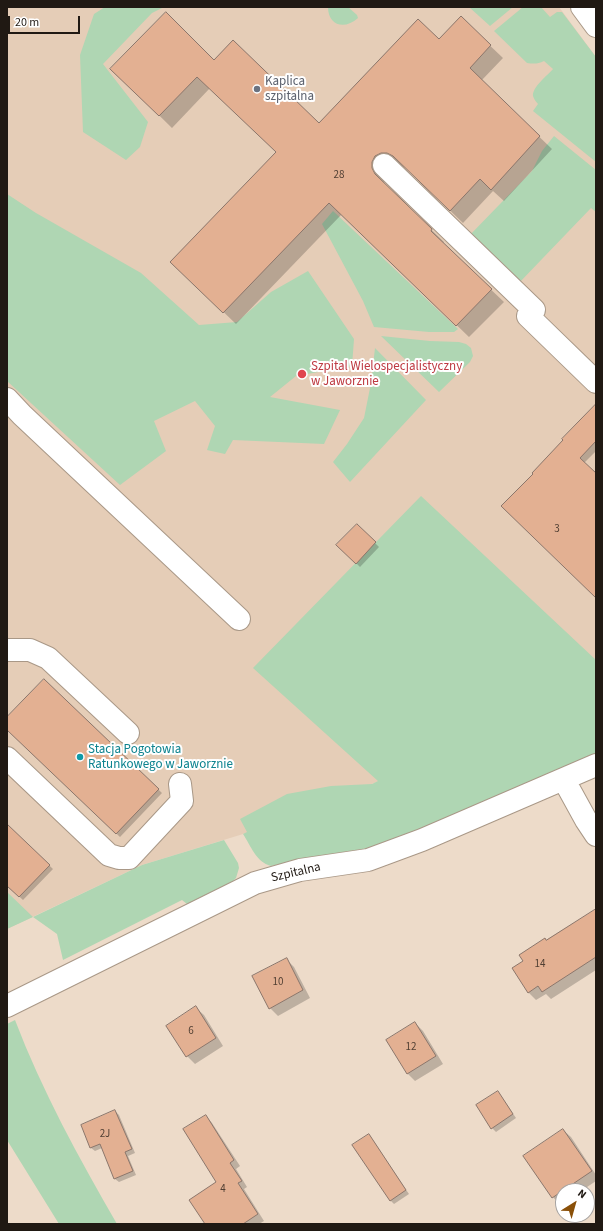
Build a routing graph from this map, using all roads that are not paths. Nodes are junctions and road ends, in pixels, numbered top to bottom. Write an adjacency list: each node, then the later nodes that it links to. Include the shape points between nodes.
1 (582, 7): 2 (street)
2 (596, 26)
3 (384, 165): 4 (street)
4 (596, 382)
5 (7, 399): 6 (street)
6 (239, 619)
7 (7, 650): 8 (street, via 30,650 48,658)
8 (128, 734)
9 (7, 758): 12 (street, via 109,856 118,858 130,858 182,801)
10 (596, 765): 11 (street, Szpitalna)
11 (564, 780): 13 (street); 14 (street, Szpitalna, via 368,860 300,870 255,883)
12 (180, 784)
13 (596, 835)
14 (7, 1006)

